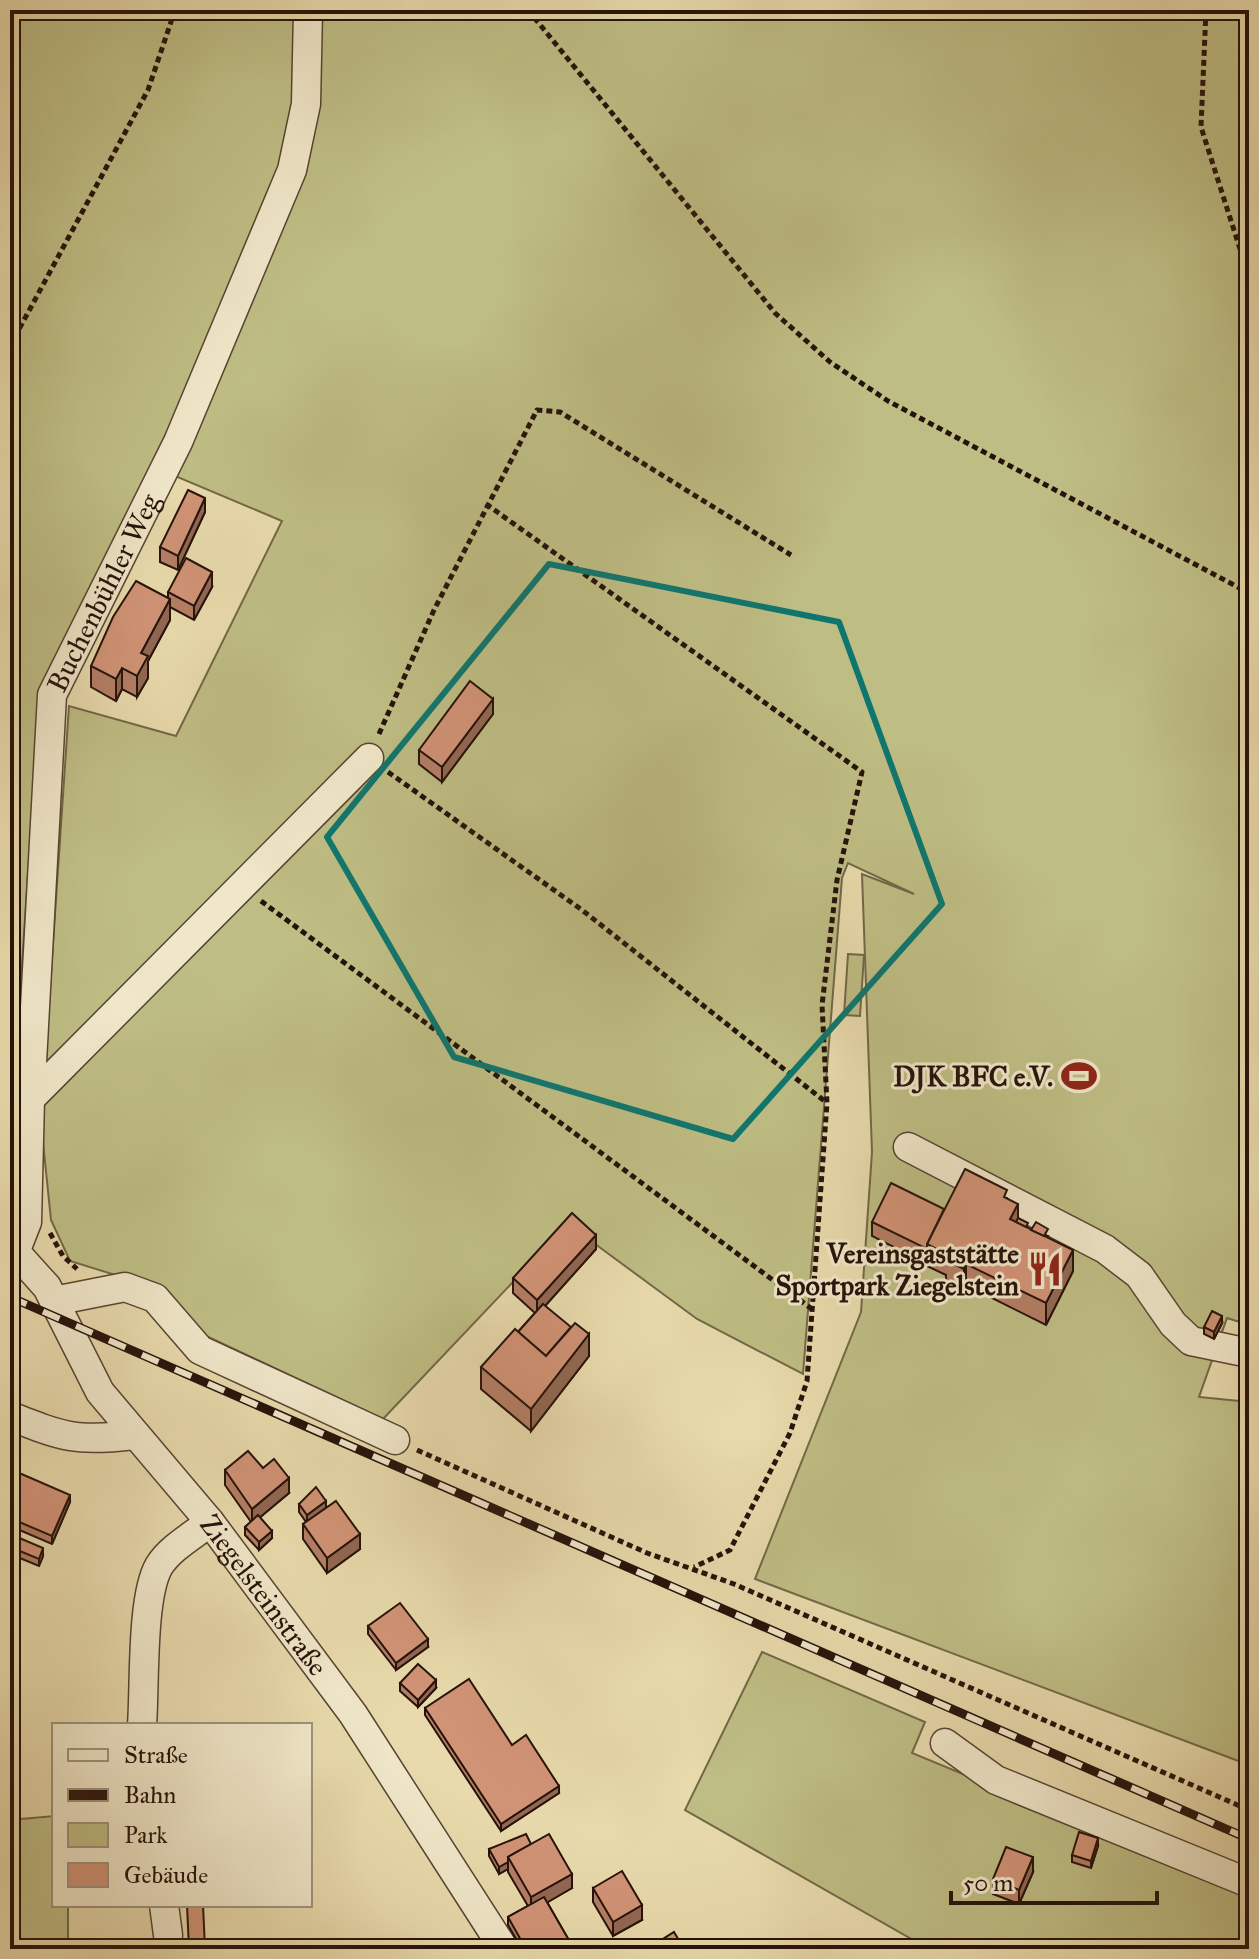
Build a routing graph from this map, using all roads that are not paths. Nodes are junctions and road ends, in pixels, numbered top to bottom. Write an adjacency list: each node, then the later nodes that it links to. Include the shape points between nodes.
1 (308, 10): 3 (street, Buchenbühler Weg, via 306,104 292,170 178,442 52,695)
2 (369, 758): 3 (street)
3 (30, 1099): 5 (street, Buchenbühler Weg, via 27,1222)
4 (908, 1147): 7 (street, via 1105,1249 1139,1275 1191,1341)
5 (13, 1248): 6 (street, Ziegelsteinstraße, via 40,1276)
6 (54, 1301): 9 (street, Ziegelsteinstraße, via 90,1375); 10 (street, via 125,1287 155,1298 200,1350)
7 (1249, 1353)
8 (10, 1416): 9 (street, via 61,1436 89,1440)
9 (134, 1435): 11 (street, Ziegelsteinstraße)
10 (395, 1440)
11 (210, 1522): 12 (street, via 170,1555 154,1578); 17 (street, Ziegelsteinstraße, via 353,1714)
12 (142, 1723)
13 (945, 1743): 14 (street, via 996,1780)
14 (1249, 1883)
15 (164, 1907): 16 (street)
16 (168, 1935)
17 (504, 1949)

